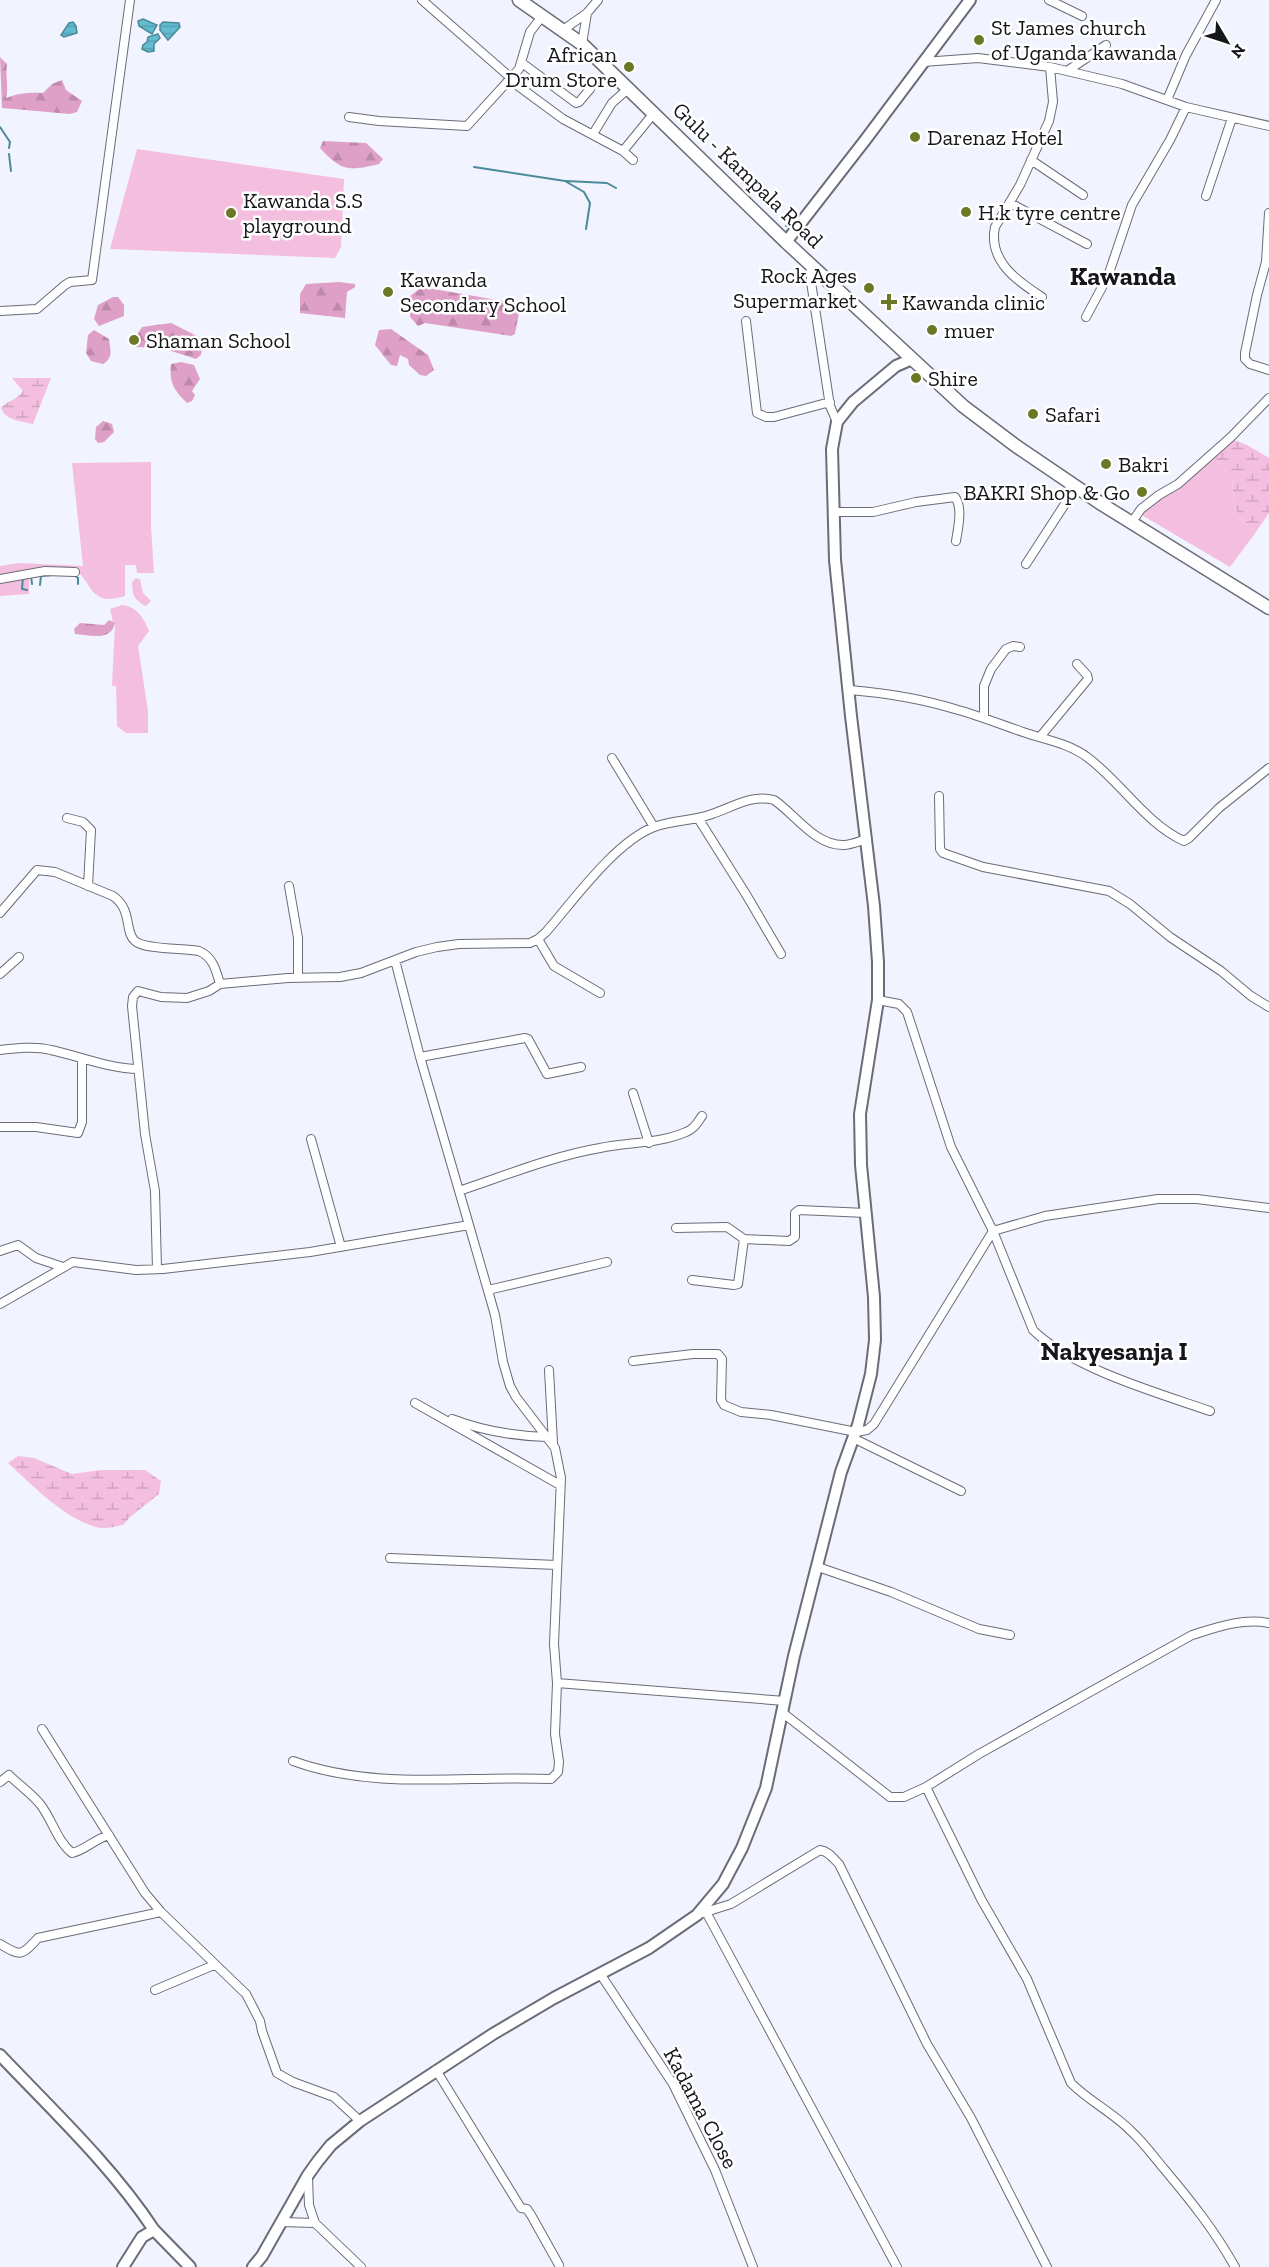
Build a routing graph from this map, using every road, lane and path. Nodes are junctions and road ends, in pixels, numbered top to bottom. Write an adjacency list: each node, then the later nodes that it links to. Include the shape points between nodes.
1 (130, 0): 39 (street, via 92,280 70,282 36,309)
2 (422, 0): 18 (street)
3 (519, 0): 9 (main road, Gulu - Kampala Road)
4 (598, 0): 8 (street)
5 (970, 0): 14 (street)
6 (1048, 0): 10 (street)
7 (1216, 0): 21 (street)
8 (588, 13): 11 (street); 12 (street)
9 (543, 15): 11 (main road, Gulu - Kampala Road); 15 (street, via 524,47)
10 (1082, 16)
11 (563, 30): 12 (main road, Gulu - Kampala Road)
12 (582, 44): 19 (main road, Gulu - Kampala Road)
13 (1106, 45): 17 (street)
14 (923, 62): 16 (street, via 978,58); 35 (street)
15 (522, 63): 18 (street); 20 (street, via 576,103)
16 (1050, 67): 17 (street); 30 (street, via 1052,112)
17 (1067, 71): 21 (street)
18 (511, 79): 24 (street, via 467,126); 27 (street, via 563,119)
19 (628, 88): 23 (main road, Gulu - Kampala Road); 27 (street, via 612,103)
20 (591, 89)
21 (1167, 100): 22 (street)
22 (1186, 107): 25 (street); 40 (street, via 1132,205 1108,276)
23 (654, 113): 28 (street); 35 (main road, Gulu - Kampala Road)
24 (349, 117)
25 (1232, 118): 26 (street); 32 (street)
26 (1269, 126)
27 (593, 134): 28 (street)
28 (623, 151): 29 (street)
29 (633, 160)
30 (1031, 160): 31 (street); 33 (street)
31 (1083, 195)
32 (1206, 196)
33 (1010, 203): 36 (street); 38 (street, via 995,227 1000,261)
34 (1269, 213): 43 (street, via 1266,262 1245,353 1250,364)
35 (786, 242): 37 (main road, Gulu - Kampala Road)
36 (1087, 244)
37 (811, 266): 42 (main road, Gulu - Kampala Road); 45 (street)
38 (1042, 297)
39 (0, 311)
40 (1086, 317)
41 (746, 321): 45 (street, via 758,413 774,417)
42 (912, 359): 46 (street, via 896,366 863,393); 47 (main road, Gulu - Kampala Road, via 963,406)
43 (1269, 370)
44 (1269, 398): 49 (street, via 1231,437 1178,484 1142,509)
45 (830, 402): 46 (street)
46 (837, 422): 48 (street, via 832,449)
47 (1076, 487): 49 (main road, Gulu - Kampala Road); 51 (street)
48 (833, 512): 50 (street, via 873,512 955,497 959,519); 57 (street)
49 (1132, 522): 54 (main road, Gulu - Kampala Road)
50 (956, 541)
51 (1026, 564)
52 (75, 572): 53 (street, via 45,571)
53 (0, 579)
54 (1269, 608)
55 (1020, 647): 58 (street, via 1005,650 991,669 984,686)
56 (1077, 664): 59 (street, via 1088,679)
57 (850, 690): 58 (street, via 877,692); 66 (street)
58 (984, 718): 59 (street)
59 (1040, 737): 61 (street, via 1066,744 1089,758 1143,811 1184,841)
60 (612, 758): 65 (street)
61 (1269, 768)
62 (939, 796): 79 (street, via 943,853 982,867 1110,891)
63 (67, 818): 67 (street, via 83,822 91,830)
64 (698, 818): 65 (street); 66 (street, via 750,799 764,798 781,805 818,837 832,843 844,845); 71 (street)
65 (654, 827): 70 (street, via 630,840)
66 (867, 839): 78 (street)
67 (88, 886): 69 (street, via 55,872 37,870); 76 (street, via 123,904 136,942 206,954)
68 (289, 886): 75 (street, via 298,938)
69 (0, 913)
70 (538, 939): 73 (street, via 530,943 437,947); 77 (street, via 554,966)
71 (781, 954)
72 (20, 957): 74 (street)
73 (395, 960): 75 (street, via 361,974); 81 (street)
74 (0, 974)
75 (298, 978): 76 (street)
76 (219, 984): 84 (street, via 187,998 161,997 143,990 135,993 132,1006)
77 (600, 993)
78 (878, 1000): 92 (street, via 860,1114); 95 (street, via 899,1004 907,1012 951,1147)
79 (1269, 1007)
80 (0, 1050): 82 (street, via 50,1049)
81 (420, 1057): 83 (street, via 525,1038 547,1074); 90 (street)
82 (82, 1059): 84 (street); 87 (street, via 79,1131)
83 (581, 1067)
84 (138, 1069): 101 (street, via 155,1191)
85 (633, 1093): 89 (street)
86 (702, 1116): 89 (street, via 688,1131)
87 (0, 1127)
88 (311, 1139): 97 (street)
89 (649, 1143): 90 (street, via 599,1148)
90 (459, 1191): 93 (street)
91 (1269, 1208): 95 (street, via 1158,1198 1045,1216)
92 (866, 1213): 96 (street, via 799,1210 795,1213 792,1240); 108 (street, via 875,1340 871,1374)
93 (469, 1225): 97 (street); 103 (street)
94 (676, 1228): 96 (street, via 727,1227)
95 (993, 1231): 107 (street, via 1033,1330 1045,1342 1080,1362); 108 (street, via 874,1424)
96 (744, 1239): 102 (street, via 738,1284)
97 (341, 1247): 101 (street)
98 (0, 1251): 100 (street, via 18,1245 36,1258)
99 (607, 1262): 103 (street)
100 (63, 1267): 101 (street, via 78,1261 136,1270); 104 (street)
101 (157, 1269)
102 (692, 1280)
103 (488, 1290): 109 (street, via 510,1386)
104 (0, 1304)
105 (633, 1361): 108 (street, via 718,1354 722,1359 724,1405)
106 (549, 1370): 109 (street)
107 (1209, 1411)
108 (854, 1435): 111 (street); 114 (street)
109 (550, 1440): 110 (street, via 559,1462); 110 (street, via 477,1428 415,1402)
110 (560, 1485): 113 (street)
111 (961, 1491)
112 (390, 1558): 113 (street)
113 (557, 1565): 117 (street)
114 (818, 1567): 116 (street, via 979,1629); 118 (street)
115 (1269, 1623): 123 (street, via 1254,1620 1225,1624 1192,1635)
116 (1010, 1635)
117 (557, 1683): 118 (street); 121 (street, via 555,1734 559,1762 558,1772 551,1779 390,1778 315,1769)
118 (785, 1701): 119 (street)
119 (783, 1713): 123 (street, via 890,1797 904,1797); 126 (street, via 766,1788 742,1848)
120 (42, 1730): 124 (street)
121 (293, 1761)
122 (0, 1782): 124 (street, via 9,1775 34,1797 72,1852)
123 (926, 1787): 146 (street, via 981,1899 1027,1979 1071,2083 1133,2132 1220,2239)
124 (109, 1835): 125 (street)
125 (161, 1912): 127 (street, via 38,1938 18,1953); 128 (street)
126 (702, 1913): 129 (street); 144 (street); 145 (street, via 731,1904 820,1850 839,1864 927,2044 971,2118)
127 (0, 1944)
128 (214, 1965): 130 (street); 133 (street, via 246,1994 260,2021 277,2073 334,2097)
129 (601, 1975): 132 (street, via 554,1998); 143 (street, Kadama Close, via 673,2084 715,2170)
130 (155, 1990)
131 (0, 2055): 137 (street, via 73,2130)
132 (436, 2070): 133 (street); 138 (street)
133 (360, 2121): 134 (street, via 331,2145)
134 (308, 2175): 135 (street); 136 (street, via 309,2205)
135 (281, 2222): 136 (street); 141 (street)
136 (315, 2223): 142 (street)
137 (154, 2230): 139 (street, via 142,2237); 140 (street)
138 (560, 2265)
139 (123, 2267)
140 (190, 2267)
141 (253, 2267)
142 (361, 2267)
143 (753, 2267)
144 (897, 2267)
145 (1047, 2267)
146 (1235, 2267)

